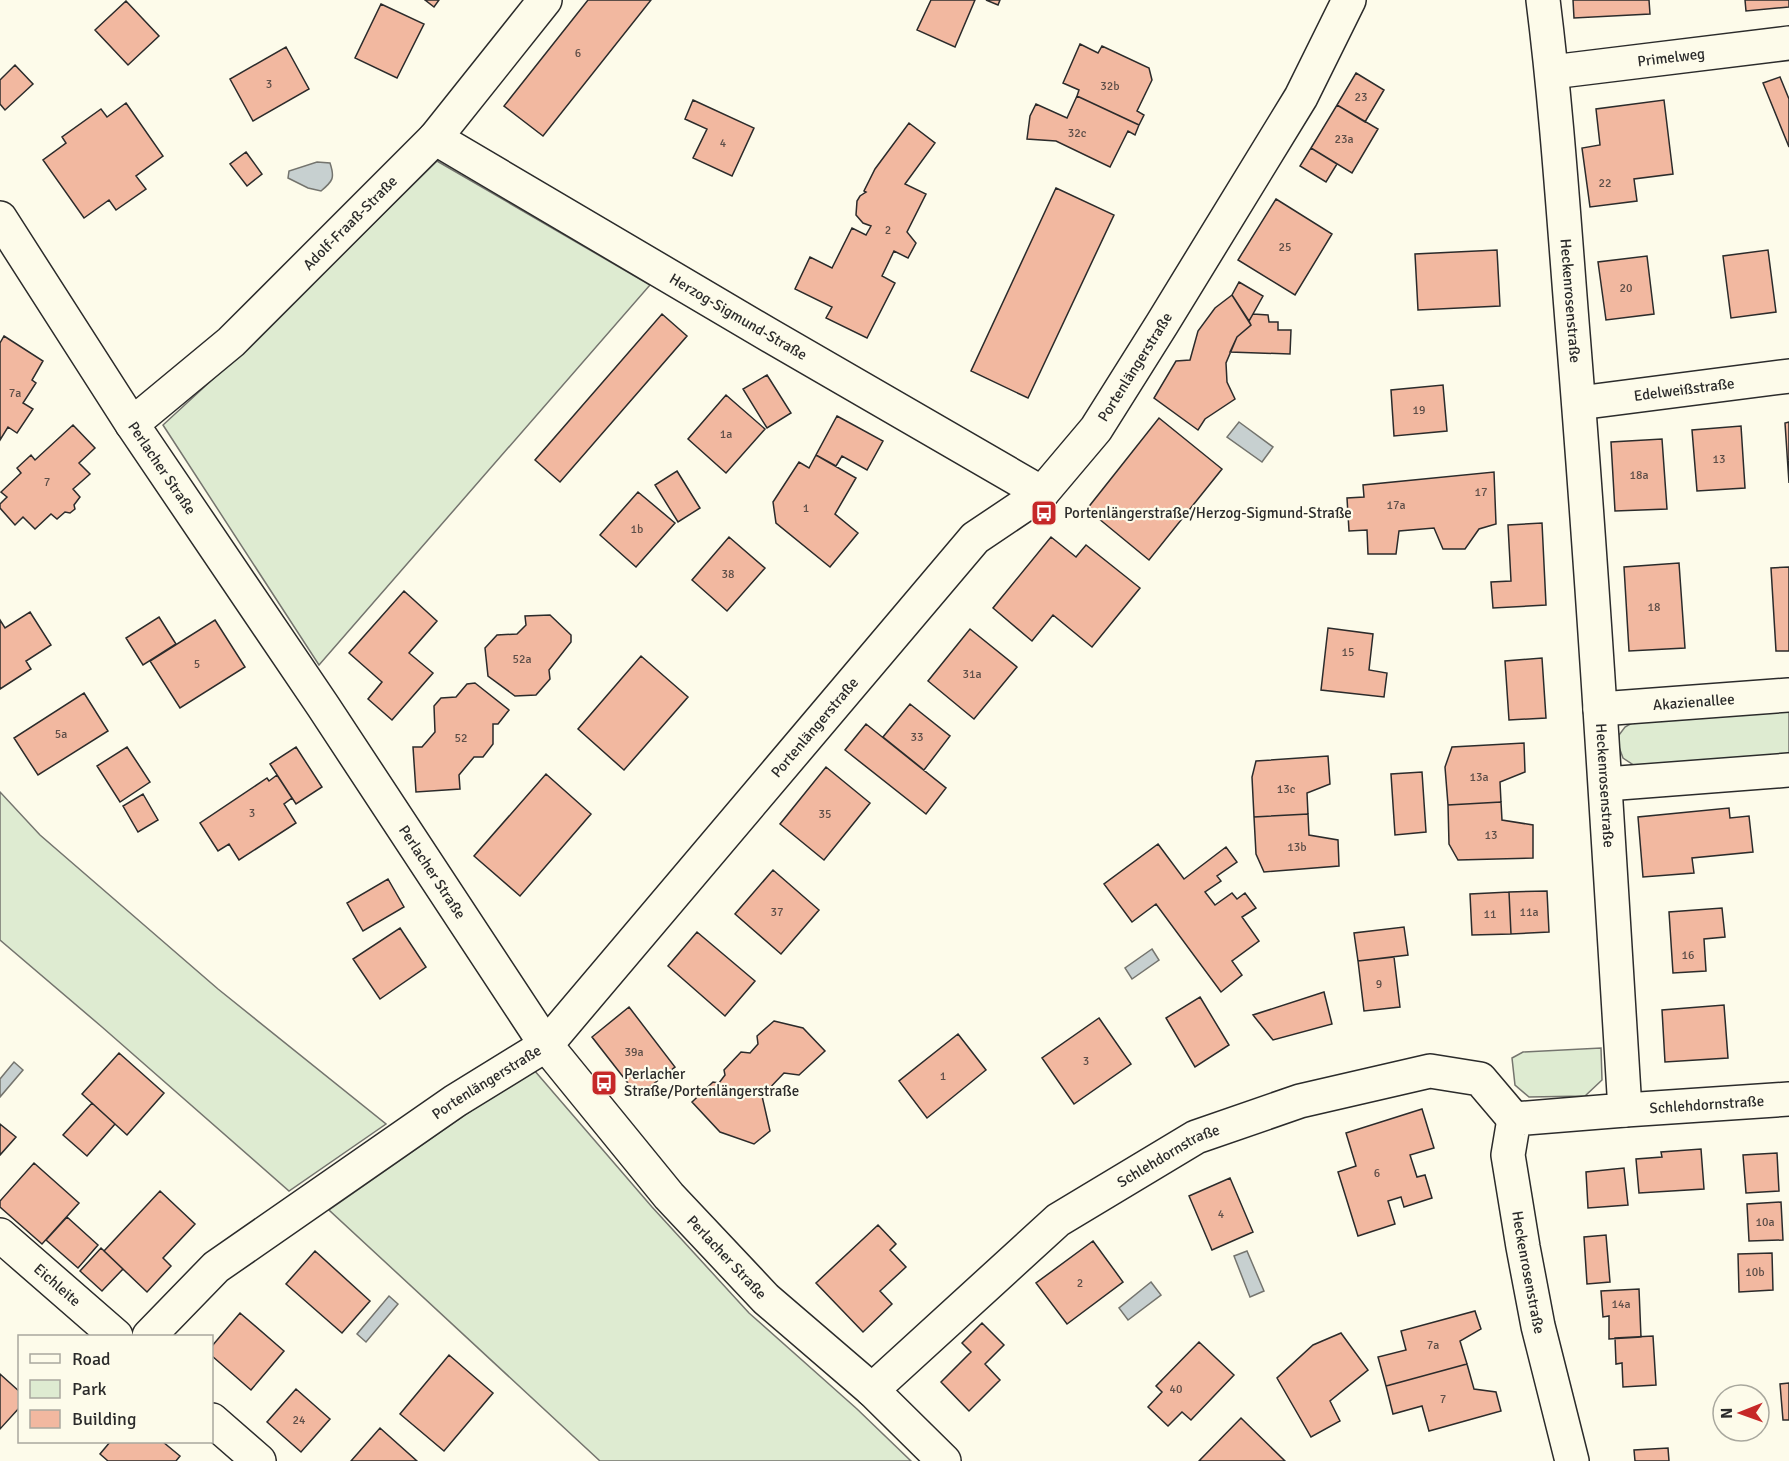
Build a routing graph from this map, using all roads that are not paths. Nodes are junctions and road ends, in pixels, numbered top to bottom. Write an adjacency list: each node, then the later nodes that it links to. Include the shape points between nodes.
1 (1349, 0): 11 (street, Portenlängerstraße, via 1301,97 1162,324 1096,429)
2 (1543, 0): 5 (street, Heckenrosenstraße)
3 (538, 3): 6 (street, Adolf-Fraaß-Straße)
4 (1789, 43): 5 (street, Primelweg)
5 (1552, 72): 9 (street, Heckenrosenstraße)
6 (435, 138): 10 (street, Adolf-Fraaß-Straße, via 231,342); 11 (street, Herzog-Sigmund-Straße)
7 (0, 218): 10 (street, Perlacher Straße)
8 (1789, 376): 9 (street, Edelweißstraße)
9 (1579, 403): 13 (street, Heckenrosenstraße)
10 (132, 424): 16 (street, Perlacher Straße)
11 (1042, 493): 16 (street, Portenlängerstraße, via 975,538)
12 (1789, 695): 13 (street, Akazienallee)
13 (1600, 710): 15 (street, Heckenrosenstraße)
14 (1789, 770): 15 (street)
15 (1606, 784): 18 (street, Heckenrosenstraße)
16 (546, 1045): 22 (street, Portenlängerstraße, via 455,1101 216,1267); 23 (street, Perlacher Straße, via 669,1196 758,1290)
17 (1789, 1099): 18 (street, Schlehdornstraße)
18 (1625, 1110): 19 (street)
19 (1514, 1119): 23 (street, Schlehdornstraße, via 1480,1078 1430,1071 1300,1101 1196,1137 1058,1220); 27 (street, Heckenrosenstraße, via 1508,1155 1521,1236 1538,1326)
20 (0, 1235): 21 (street, Eichleite)
21 (115, 1335)
22 (149, 1335)
23 (872, 1390): 26 (street, Perlacher Straße)
24 (213, 1421): 25 (street)
25 (259, 1461)
26 (944, 1461)
27 (1572, 1461)

